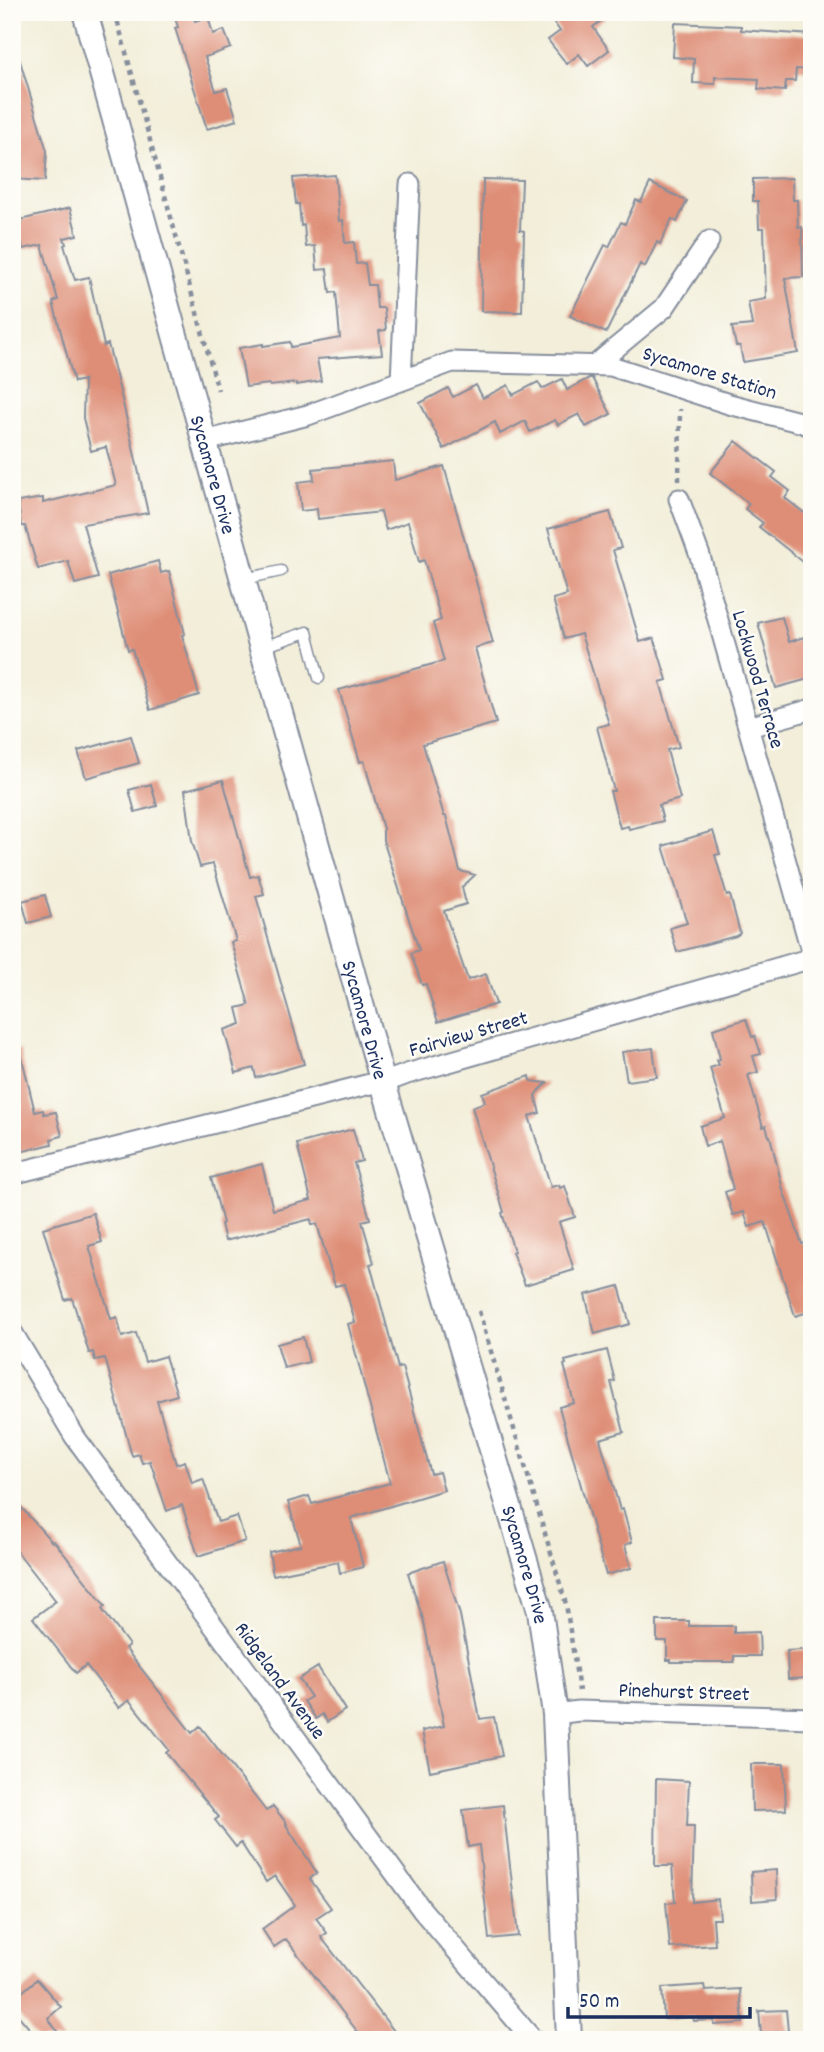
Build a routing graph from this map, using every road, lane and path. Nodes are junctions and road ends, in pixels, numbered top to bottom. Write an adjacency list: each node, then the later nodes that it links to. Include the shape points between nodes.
1 (85, 12): 8 (street, Sycamore Drive)
2 (410, 184): 5 (street)
3 (709, 242): 4 (street, Sycamore Station, via 664,308)
4 (594, 366): 5 (street, Sycamore Station, via 452,362); 6 (street, Sycamore Station, via 611,366)
5 (401, 381): 8 (street, Sycamore Station, via 308,415)
6 (680, 388): 7 (street, Sycamore Station); 9 (path)
7 (812, 427)
8 (205, 441): 11 (street, Sycamore Drive)
9 (679, 499): 15 (street, Lockwood Terrace)
10 (281, 571): 11 (lane)
11 (243, 579): 12 (street, Sycamore Drive)
12 (262, 647): 13 (lane, via 307,632); 17 (street, Sycamore Drive)
13 (319, 678)
14 (812, 709): 15 (street)
15 (749, 727): 16 (street, Lockwood Terrace)
16 (812, 956): 17 (street, Fairview Street)
17 (383, 1083): 18 (street, Fairview Street); 20 (street, Sycamore Drive, via 540,1611)
18 (12, 1174)
19 (12, 1332): 22 (street, Ridgeland Avenue, via 75,1437 413,1898)
20 (555, 1714): 21 (street, Pinehurst Street); 23 (street, Sycamore Drive)
21 (812, 1718)
22 (533, 2040)
23 (569, 2040)

